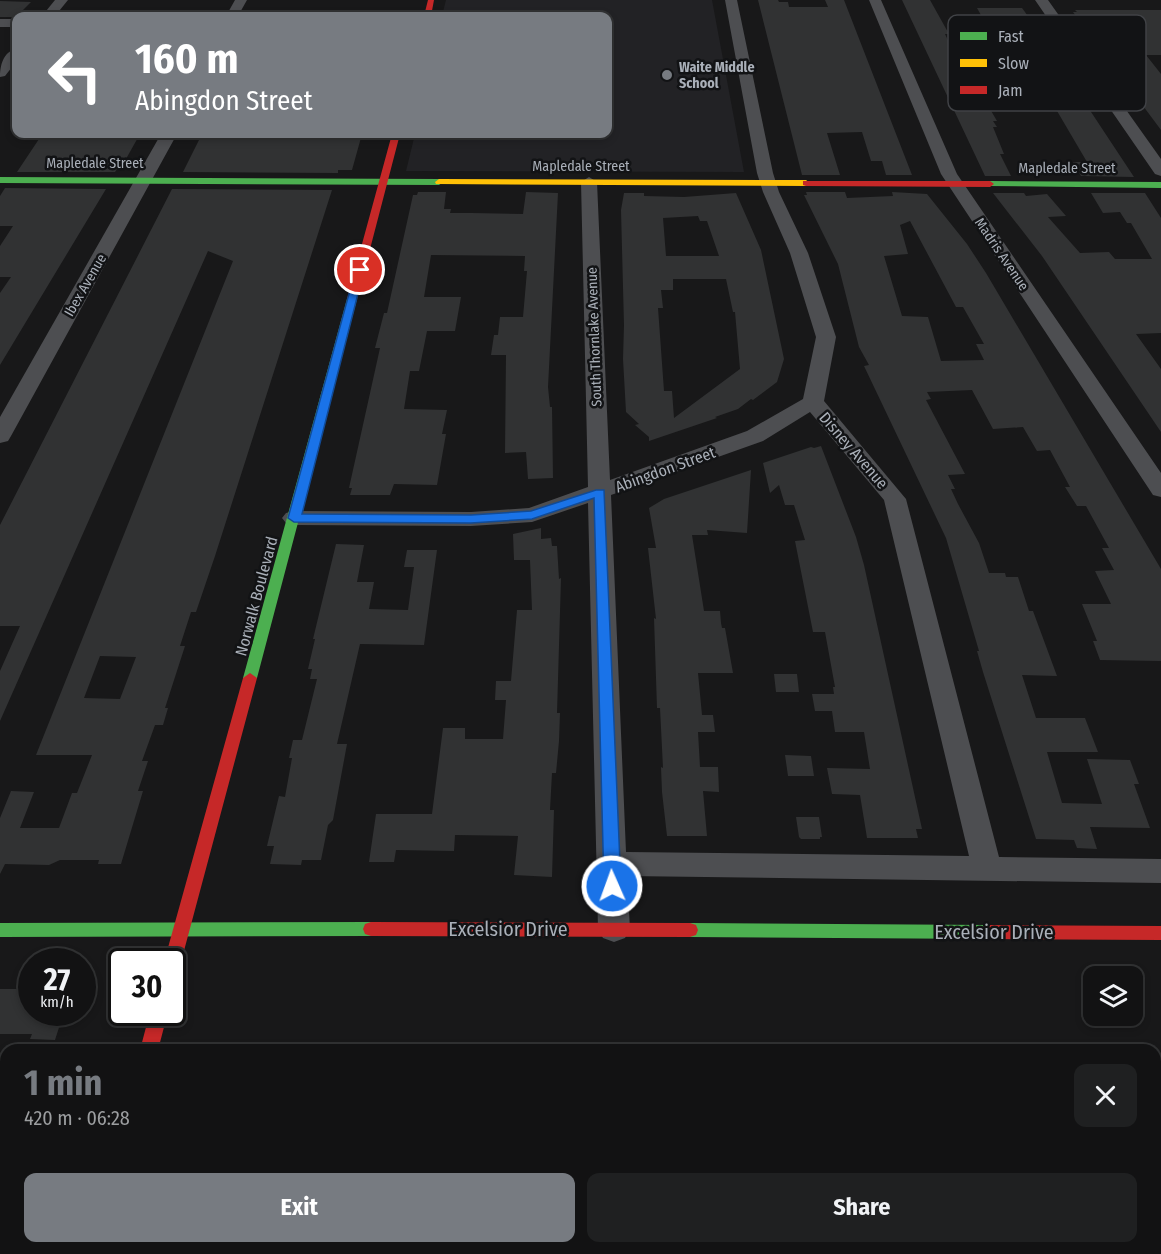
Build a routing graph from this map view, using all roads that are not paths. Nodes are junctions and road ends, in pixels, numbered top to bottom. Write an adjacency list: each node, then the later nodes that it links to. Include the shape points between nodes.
1 (62, 0): 5 (street)
2 (731, 0): 17 (street, Disney Avenue)
3 (875, 0): 18 (street, Madris Avenue)
4 (1041, 0): 6 (street)
5 (52, 12)
6 (1052, 15)
7 (12, 58): 8 (street)
8 (0, 73)
9 (1119, 111): 12 (street)
10 (168, 138): 14 (street, Ibex Avenue)
11 (395, 138): 15 (street, Norwalk Boulevard)
12 (1161, 171)
13 (0, 180): 14 (street, Mapledale Street)
14 (145, 180): 15 (street, Mapledale Street); 21 (street, Ibex Avenue)
15 (383, 181): 16 (street, Mapledale Street); 24 (street, Norwalk Boulevard)
16 (589, 182): 17 (street, Mapledale Street); 23 (street, South Thornlake Avenue)
17 (768, 183): 18 (street, Mapledale Street); 20 (street, Disney Avenue, via 800,253 826,337)
18 (955, 184): 19 (street, Mapledale Street); 22 (street, Madris Avenue)
19 (1161, 185)
20 (813, 402): 23 (street, Abingdon Street, via 755,436); 26 (street, Disney Avenue, via 896,499)
21 (0, 435)
22 (1161, 490)
23 (600, 492): 24 (street, Abingdon Street, via 532,515 471,519); 25 (street, South Thornlake Avenue)
24 (294, 518): 28 (street, Norwalk Boulevard)
25 (612, 864): 26 (street); 29 (street, South Thornlake Avenue)
26 (987, 868): 27 (street)
27 (1161, 871)
28 (181, 928): 29 (street, Excelsior Drive); 30 (street, Excelsior Drive); 32 (street, Norwalk Boulevard)
29 (614, 929): 31 (street, Excelsior Drive)
30 (0, 930)
31 (1161, 933)
32 (176, 948)
33 (155, 1026): 34 (street)
34 (151, 1044)

